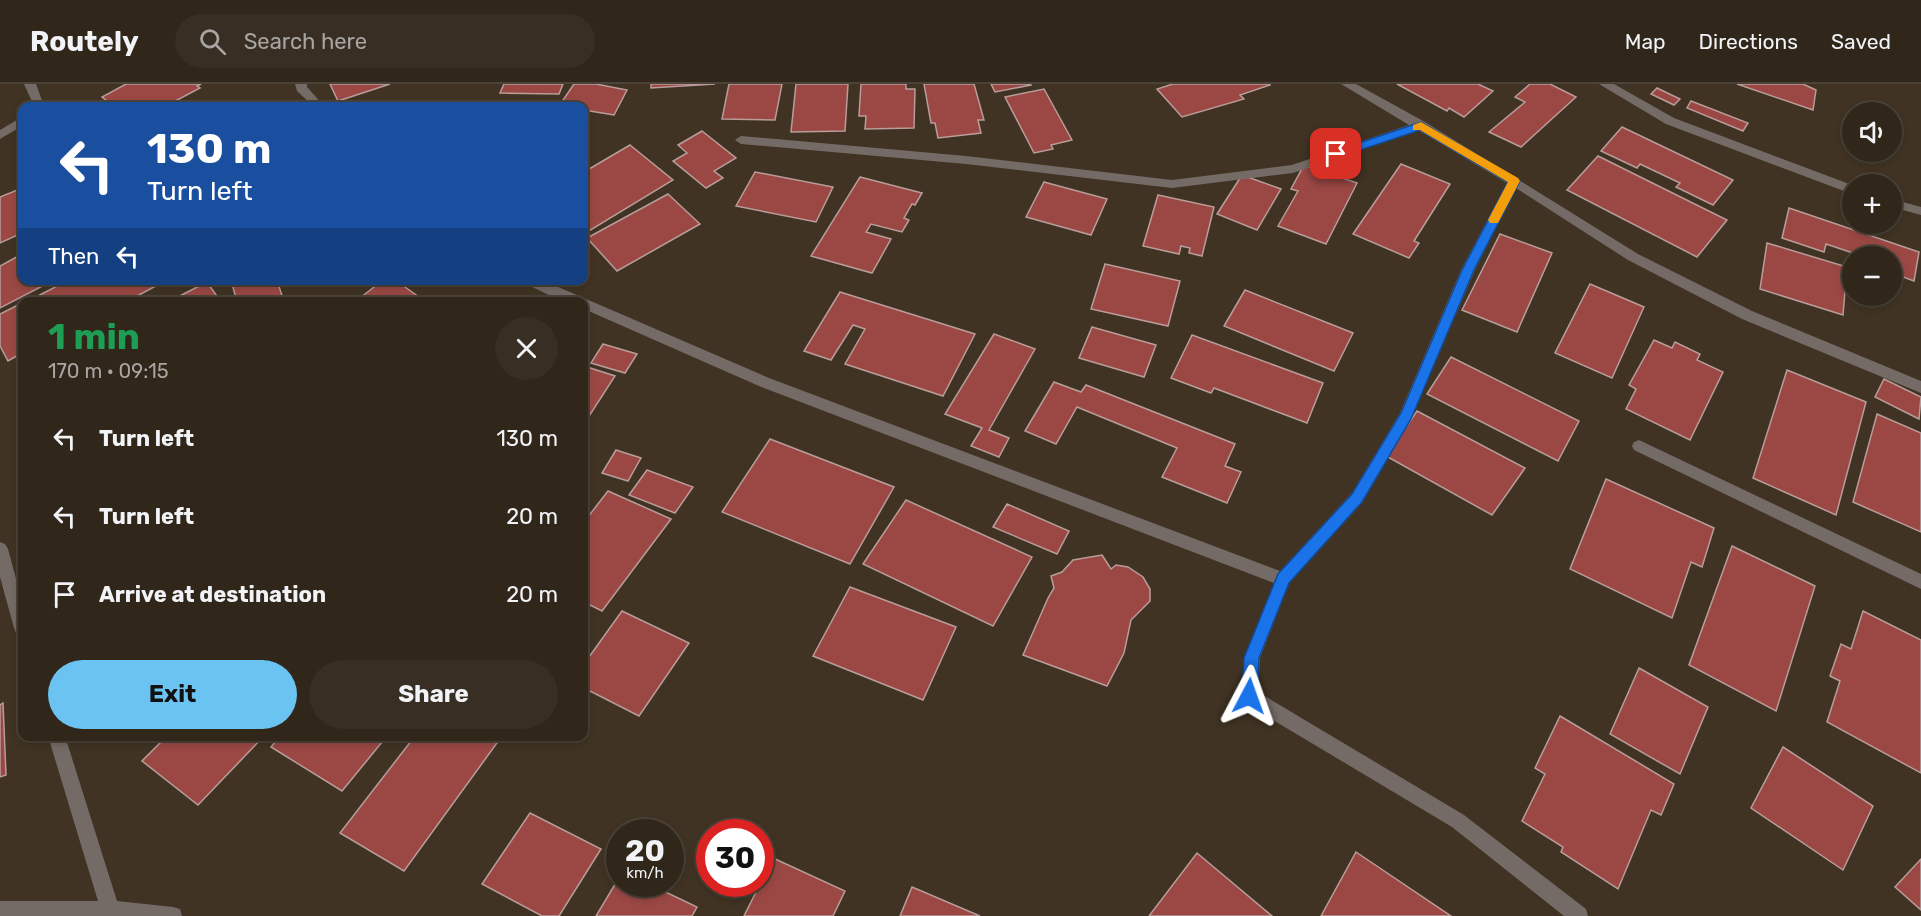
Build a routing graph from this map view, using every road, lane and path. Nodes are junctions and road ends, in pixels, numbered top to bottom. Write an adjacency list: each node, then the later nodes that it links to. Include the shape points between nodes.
1 (30, 84): 5 (street)
2 (301, 84): 6 (street)
3 (1347, 84): 8 (street)
4 (1605, 84): 12 (street, via 1670,121)
5 (37, 102)
6 (315, 102)
7 (18, 124): 9 (street)
8 (1421, 125): 10 (street, via 1293,169 1172,184); 11 (street)
9 (0, 135)
10 (741, 140)
11 (1514, 181): 18 (street, via 1633,257 1737,310); 21 (street, via 1468,270 1406,415 1357,498)
12 (1842, 186)
13 (1902, 205): 14 (street)
14 (1921, 211)
15 (540, 285): 16 (street)
16 (566, 297)
17 (588, 306): 21 (street, via 764,382)
18 (1921, 387)
19 (1639, 447): 22 (street)
20 (0, 549): 23 (street)
21 (1283, 579): 28 (street, via 1252,658 1249,696 1458,821)
22 (1921, 582)
23 (18, 614)
24 (58, 741): 26 (street)
25 (0, 910): 26 (street)
26 (110, 910): 27 (street)
27 (173, 916)
28 (1579, 916)

